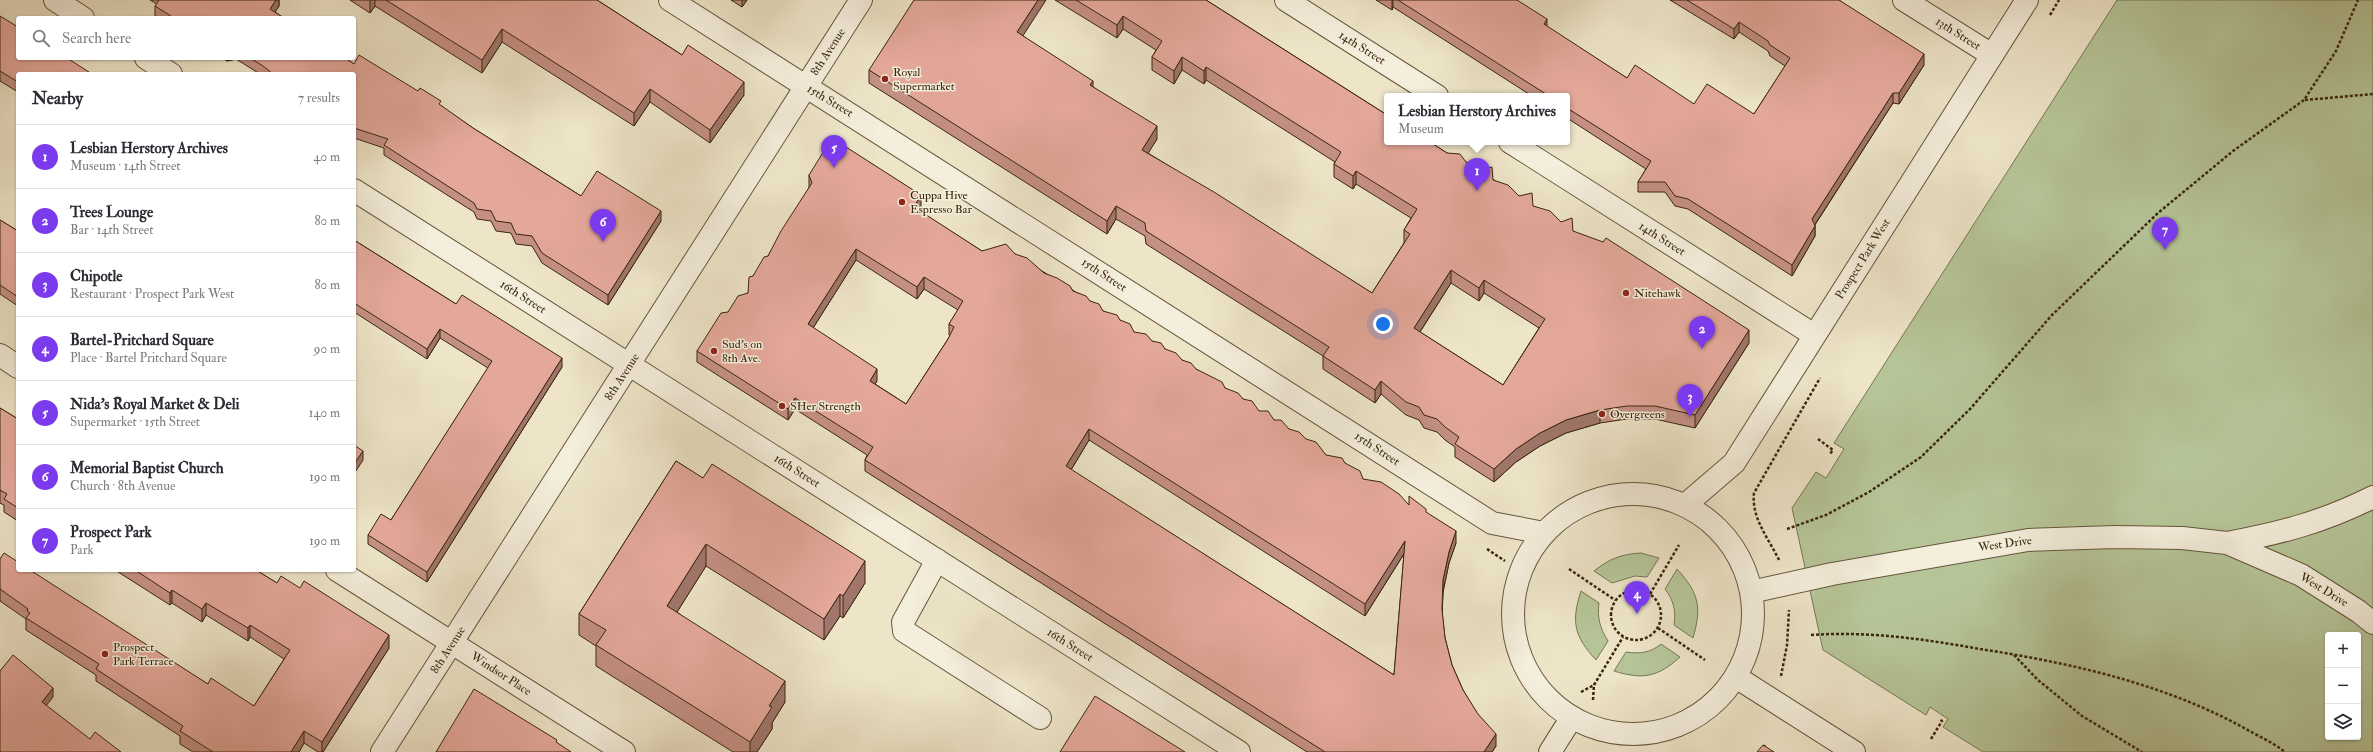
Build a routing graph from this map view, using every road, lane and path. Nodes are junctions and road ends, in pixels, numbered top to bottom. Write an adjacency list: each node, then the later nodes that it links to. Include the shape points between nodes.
1 (55, 0): 8 (street)
2 (670, 0): 12 (street, 15th Street)
3 (861, 0): 12 (street, 8th Avenue)
4 (1286, 0): 13 (street, 14th Street)
5 (1904, 0): 9 (street, 13th Street)
6 (2027, 0): 9 (street, Prospect Park West)
7 (2358, 0): 15 (path, via 2336,51)
8 (80, 16)
9 (1992, 55): 18 (street, Prospect Park West)
10 (149, 60): 11 (street)
11 (168, 72)
12 (806, 87): 20 (street, 8th Avenue); 29 (street, 15th Street, via 1492,522)
13 (1432, 93)
14 (2373, 94): 15 (path)
15 (2304, 100): 28 (path, via 2233,151 2158,213 2052,315 1970,408 1921,457 1869,492 1826,515)
16 (1515, 145): 18 (street, 14th Street)
17 (356, 191): 20 (street, 16th Street)
18 (1814, 335): 27 (street, Prospect Park West, via 1734,462 1704,491)
19 (0, 355): 21 (street)
20 (630, 365): 33 (street, 16th Street); 44 (street, 8th Avenue)
21 (16, 366)
22 (1818, 439): 23 (path, via 1833,450)
23 (1830, 454)
24 (1760, 479): 25 (path)
25 (1754, 493)
26 (2373, 497): 30 (street, West Drive, via 2339,514 2281,533)
27 (1685, 505): 29 (street, via 1644,494 1602,498 1582,505); 37 (street, via 1712,522 1726,536 1738,552)
28 (1787, 529)
29 (1544, 533): 51 (street, via 1523,564 1514,599 1513,625 1516,644 1532,679 1554,705)
30 (2227, 543): 37 (street, West Drive, via 2182,538 2028,540 1940,554); 40 (street, West Drive, via 2301,575)
31 (1482, 545): 34 (path)
32 (1680, 545): 38 (path)
33 (937, 560): 52 (street, via 903,622 904,631); 58 (street, 16th Street)
34 (1505, 561)
35 (1569, 569): 39 (path)
36 (340, 572): 44 (street, Windsor Place)
37 (1751, 592): 47 (street, via 1754,614 1752,637 1746,660)
38 (1650, 594): 39 (path, via 1643,590 1628,591); 41 (path, via 1656,599 1661,613)
39 (1615, 600): 43 (path, via 1610,616 1612,624)
40 (2373, 623)
41 (1658, 628): 43 (path, via 1646,638 1630,640); 46 (path)
42 (1811, 635): 45 (path, via 1847,633 1921,639)
43 (1623, 637): 48 (path)
44 (452, 643): 56 (street, 8th Avenue); 57 (street, Windsor Place)
45 (2013, 654): 62 (path, via 2038,680 2082,716); 63 (path, via 2080,668 2149,688 2219,715)
46 (1705, 660)
47 (1736, 677): 51 (street, via 1708,709 1671,728 1629,734 1593,728); 61 (street)
48 (1594, 685): 49 (path); 50 (path)
49 (1581, 692)
50 (1593, 700)
51 (1572, 717): 59 (street)
52 (1040, 718)
53 (1938, 719): 54 (path, via 1942,721)
54 (1931, 740)
55 (1766, 744): 60 (path)
56 (382, 752)
57 (624, 752)
58 (1239, 752)
59 (1550, 752)
60 (1761, 752)
61 (1854, 752)
62 (2142, 752)
63 (2285, 752)

